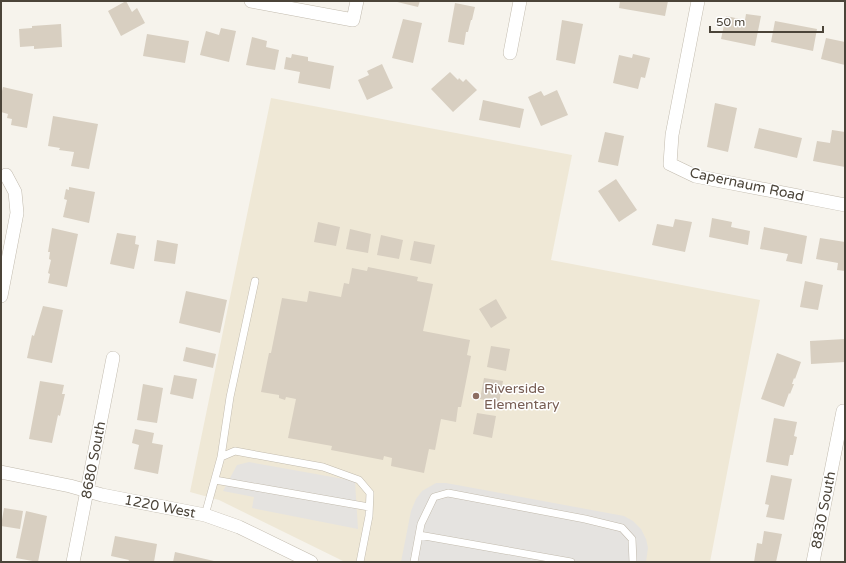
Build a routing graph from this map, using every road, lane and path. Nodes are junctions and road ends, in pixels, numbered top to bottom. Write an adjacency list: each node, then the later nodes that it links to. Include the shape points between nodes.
1 (250, 1): 2 (street, via 353,20)
2 (357, 1)
3 (520, 1): 5 (street)
4 (698, 1): 7 (street, Capernaum Road, via 672,135 670,164 696,176)
5 (510, 53)
6 (6, 175): 9 (street, via 15,192 17,212)
7 (845, 205)
8 (255, 281): 12 (lane, via 230,397)
9 (1, 296)
10 (113, 358): 15 (street, 8680 South)
11 (843, 411): 25 (street, 8830 South)
12 (221, 457): 14 (lane); 16 (lane, via 235,451 323,467 359,480 370,493)
13 (1, 472): 15 (street, 1220 West)
14 (215, 480): 16 (lane); 17 (lane)
15 (87, 491): 17 (street, 1220 West); 19 (street, 8680 South)
16 (369, 507): 21 (lane)
17 (205, 516): 20 (street, 1220 West, via 239,527)
18 (419, 535): 22 (lane); 23 (lane); 24 (lane, via 421,524 434,497 448,493 622,528 632,539)
19 (73, 562)
20 (311, 562)
21 (360, 562)
22 (414, 562)
23 (571, 562)
24 (633, 562)
25 (813, 562)

